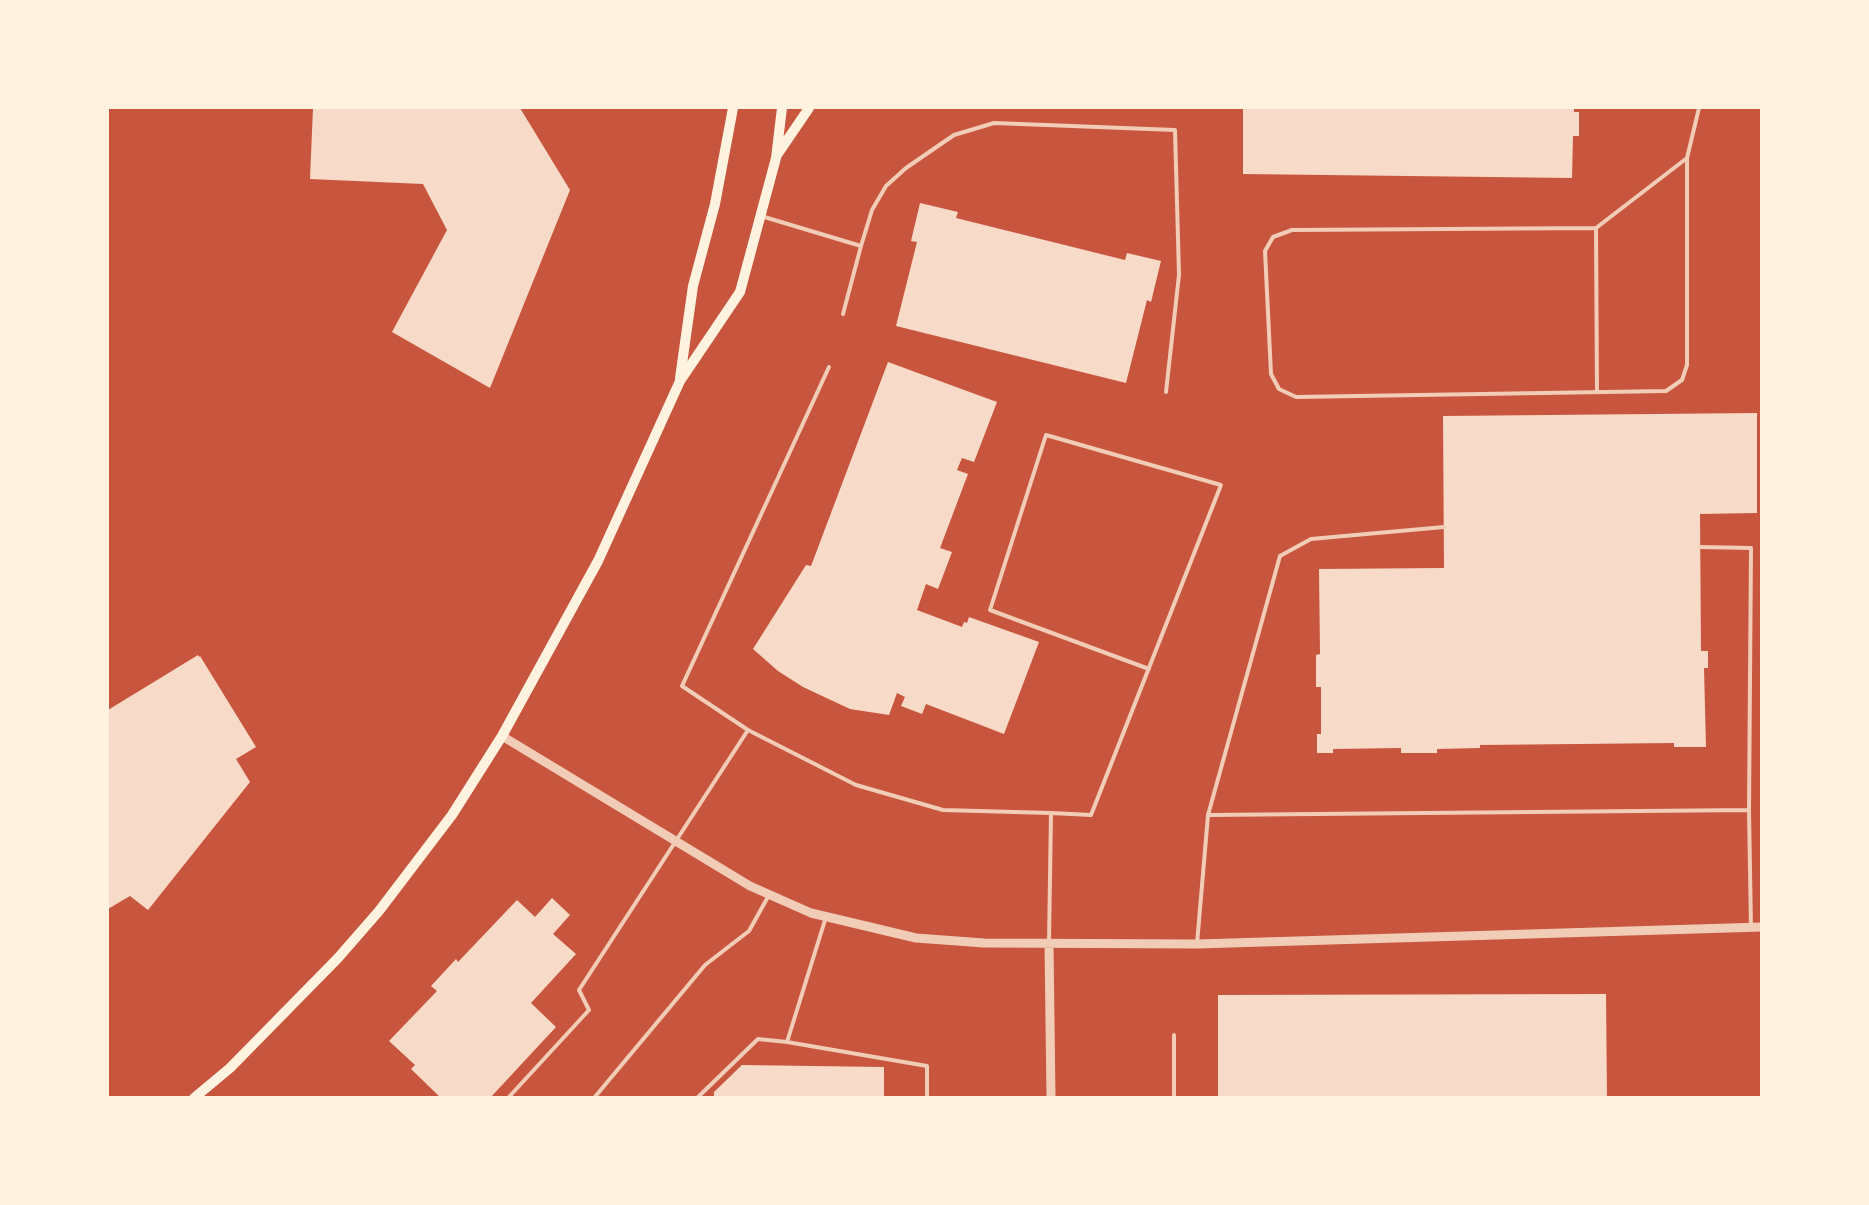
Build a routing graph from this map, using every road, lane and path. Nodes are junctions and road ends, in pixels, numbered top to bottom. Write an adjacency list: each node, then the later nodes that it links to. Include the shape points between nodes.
1 (733, 108): 12 (main road, via 714,204 693,286)
2 (782, 108): 5 (main road)
3 (809, 108): 5 (main road)
4 (1699, 108): 6 (lane)
5 (776, 158): 7 (main road)
6 (1686, 158): 8 (lane); 14 (lane, via 1688,365 1682,380 1666,391)
7 (761, 216): 9 (lane); 12 (main road, via 740,292)
8 (1596, 228): 14 (lane); 14 (lane, via 1292,230 1273,237 1265,251 1272,374 1279,389 1296,397)
9 (861, 246): 10 (lane); 13 (lane, via 872,210 886,186 954,135 994,123 1176,130 1179,274)
10 (843, 314)
11 (830, 367): 18 (lane, via 682,686)
12 (680, 382): 19 (main road, via 598,561)
13 (1166, 392)
14 (1597, 392)
15 (1444, 527): 22 (lane, via 1311,539 1280,556)
16 (1700, 547): 20 (lane, via 1750,548)
17 (1149, 669): 17 (lane, via 1221,485 1046,436 990,610); 21 (lane, via 1091,815)
18 (748, 730): 21 (lane, via 856,785 943,810); 23 (lane)
19 (502, 736): 23 (street); 32 (main road, via 452,815 379,911 338,958 230,1068)
20 (1749, 810): 22 (lane); 27 (lane)
21 (1051, 813): 28 (lane)
22 (1208, 814): 29 (lane)
23 (676, 842): 24 (street); 33 (lane, via 579,990 589,1010)
24 (769, 895): 25 (street); 34 (lane, via 750,931 705,965)
25 (826, 916): 28 (street, via 916,938); 31 (lane)
26 (1762, 927): 27 (street)
27 (1751, 928): 29 (street)
28 (1049, 944): 29 (street); 37 (street)
29 (1197, 944)
30 (1174, 1035): 38 (lane)
31 (787, 1042): 35 (lane, via 758,1039); 36 (lane, via 927,1066)
32 (194, 1098)
33 (508, 1098)
34 (594, 1098)
35 (697, 1098)
36 (927, 1098)
37 (1051, 1098)
38 (1174, 1098)

